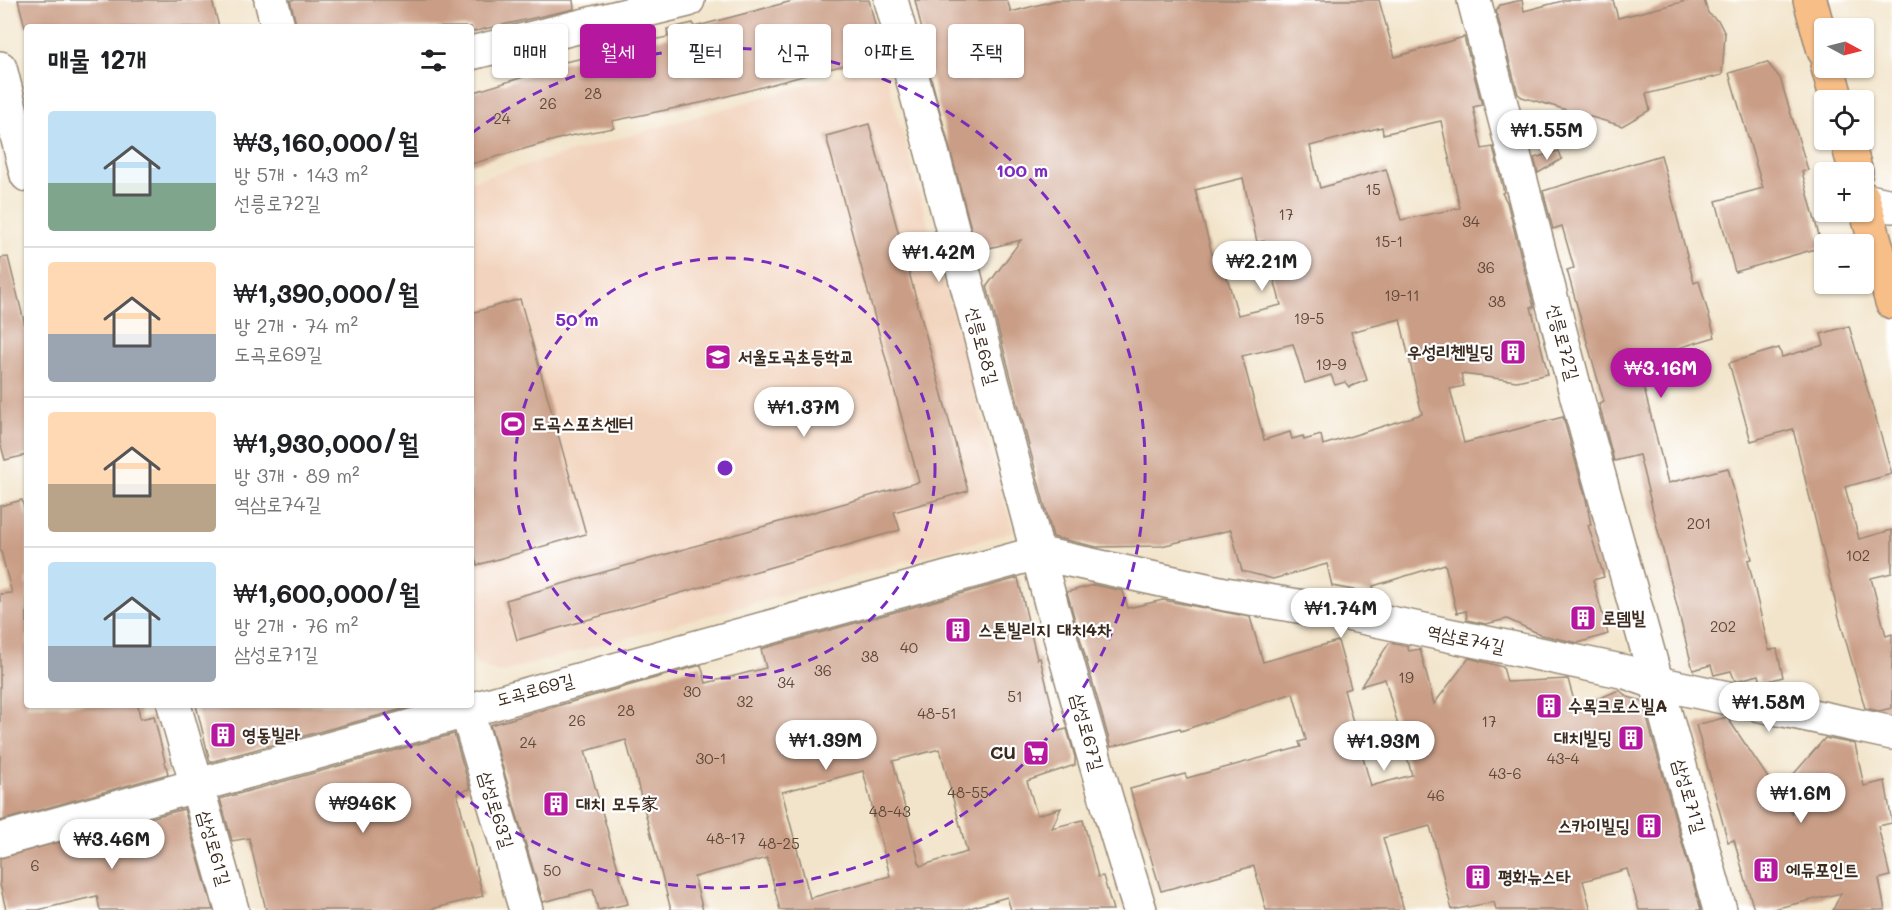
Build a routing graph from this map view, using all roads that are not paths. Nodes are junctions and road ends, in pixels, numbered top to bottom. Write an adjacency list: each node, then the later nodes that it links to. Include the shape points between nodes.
1 (271, 0): 7 (street)
2 (688, 0): 8 (street)
3 (891, 0): 15 (street, 선릉로68길)
4 (1474, 0): 16 (street, 선릉로72길, via 1577,397)
5 (1810, 0): 6 (main road)
6 (1815, 18)
7 (277, 24)
8 (474, 52)
9 (0, 68): 10 (street)
10 (20, 168)
11 (1874, 202): 12 (street)
12 (1892, 206)
13 (1869, 222): 14 (main road)
14 (1892, 302)
15 (1037, 553): 16 (street, 역삼로74길, via 1626,672); 17 (street, 도곡로69길); 26 (street, 삼성로67길, via 1105,800)
16 (1657, 683): 21 (street, 역삼로74길); 27 (street, 삼성로71길)
17 (474, 705)
18 (175, 708): 22 (street, 삼성로61길)
19 (463, 708): 22 (street, 도곡로69길)
20 (466, 708): 25 (street, 삼성로63길)
21 (1892, 734)
22 (197, 786): 23 (street, 도곡로69길); 24 (street, 삼성로61길)
23 (0, 840)
24 (232, 910)
25 (526, 910)
26 (1140, 910)
27 (1720, 910)

